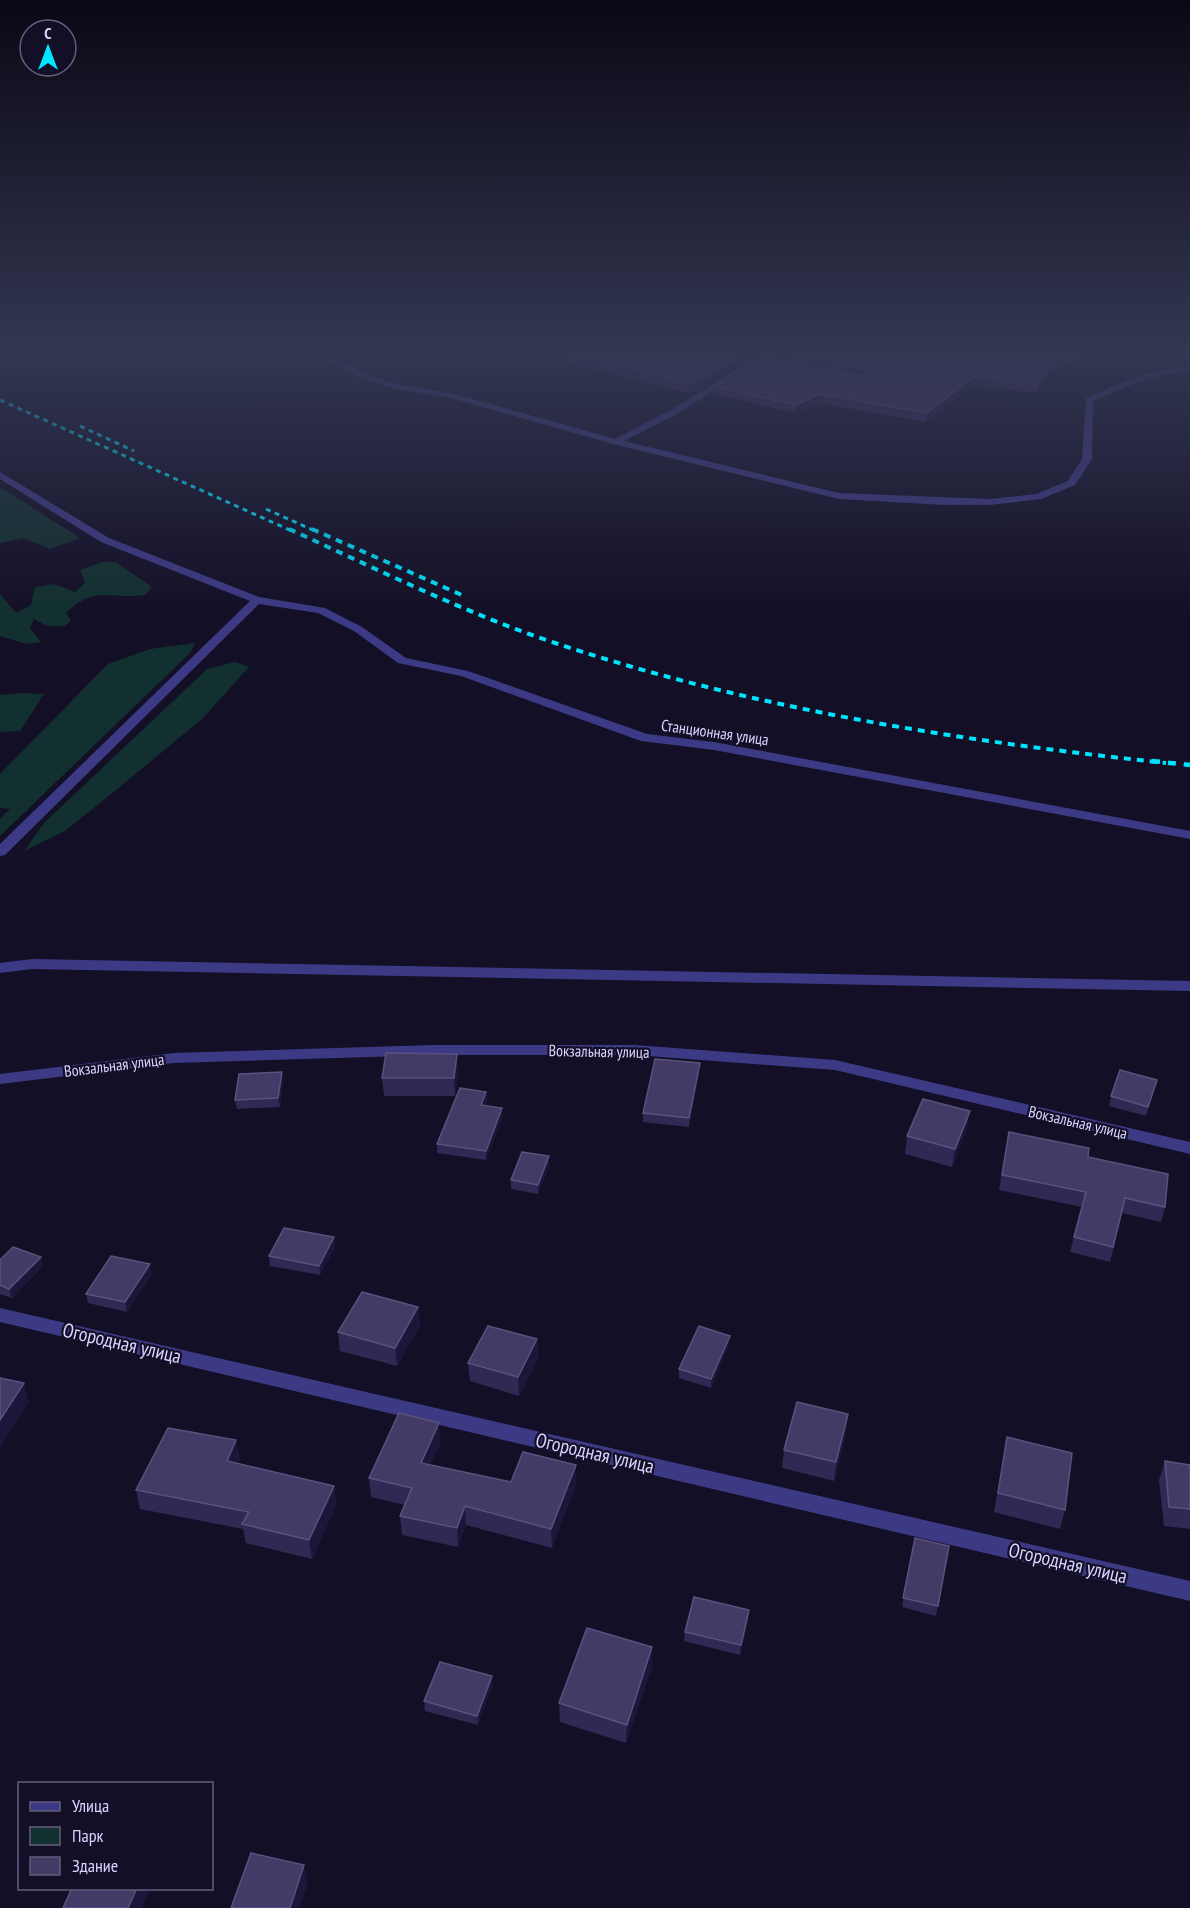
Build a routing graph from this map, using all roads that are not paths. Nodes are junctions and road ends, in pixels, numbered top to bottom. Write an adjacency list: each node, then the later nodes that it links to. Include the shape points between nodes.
1 (595, 436): 4 (street)
2 (628, 436): 4 (street)
3 (1088, 436): 4 (street, via 1087,459 1072,483 1038,497 990,502 839,496)
4 (616, 442)
5 (0, 475): 6 (street, Станционная улица, via 105,540)
6 (257, 600): 7 (street, Станционная улица, via 321,610 358,629 402,661 464,673 645,738 714,746); 8 (street)
7 (1190, 835)
8 (0, 852)
9 (0, 968): 10 (street, via 44,964)
10 (1190, 986)
11 (0, 1079): 12 (street, Вокзальная улица, via 174,1058 434,1050 635,1050 835,1065)
12 (1190, 1148)
13 (0, 1315): 14 (street, Огородная улица)
14 (1190, 1591)

